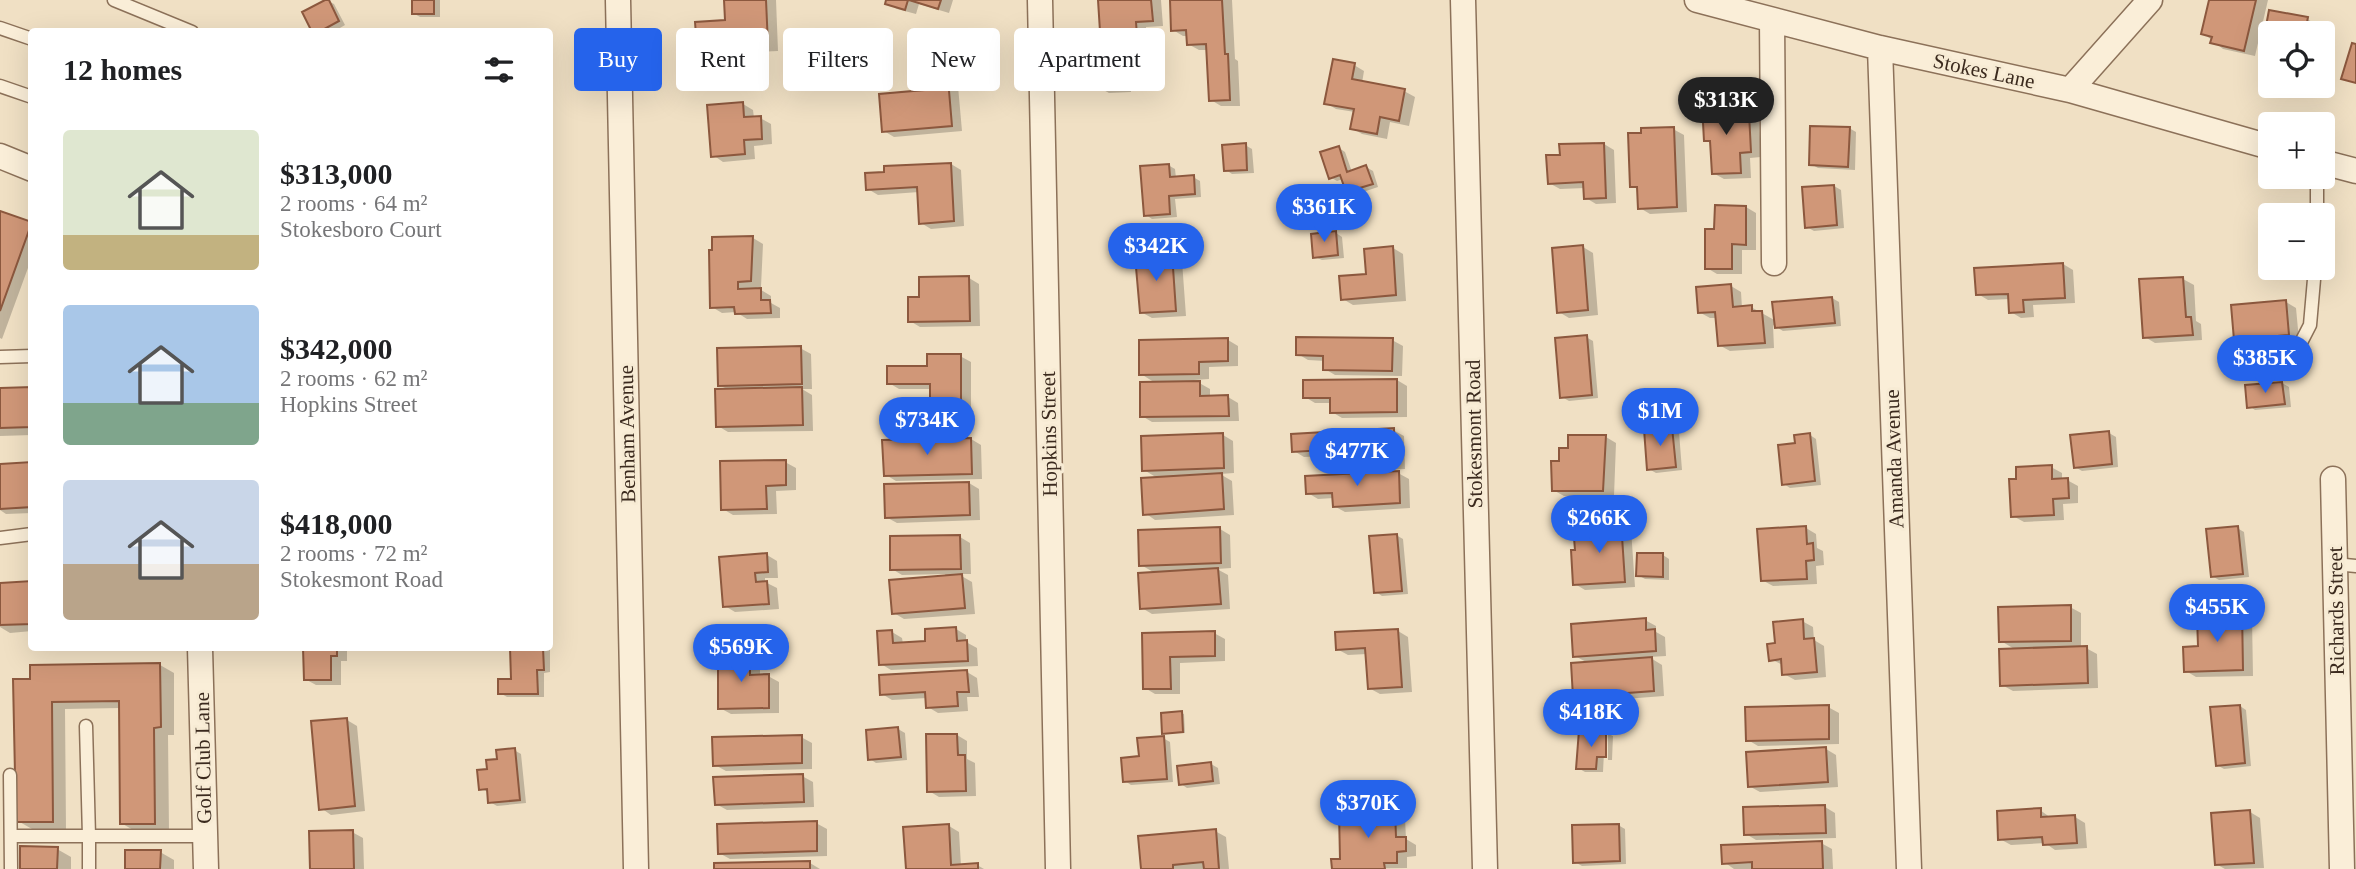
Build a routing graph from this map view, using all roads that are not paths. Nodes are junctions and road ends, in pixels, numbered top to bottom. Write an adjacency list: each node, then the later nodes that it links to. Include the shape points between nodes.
1 (114, 0): 9 (lane)
2 (618, 0): 38 (street, Benham Avenue)
3 (1040, 0): 39 (street, Hopkins Street)
4 (1463, 0): 40 (street, Stokesmont Road)
5 (1697, 0): 7 (street, Stokes Lane)
6 (2150, 0): 13 (street)
7 (1772, 20): 11 (street, Stokes Lane); 20 (street)
8 (0, 28): 10 (lane)
9 (182, 28)
10 (28, 38)
11 (1880, 48): 13 (street, Stokes Lane); 41 (street, Amanda Avenue)
12 (0, 86): 14 (lane)
13 (2070, 90): 15 (street, Stokes Lane)
14 (28, 96)
15 (2258, 144)
16 (0, 156): 18 (street)
17 (2335, 165): 19 (street)
18 (28, 167)
19 (2356, 171)
20 (1774, 263)
21 (2314, 280): 23 (lane, via 2310,325)
22 (28, 356): 24 (lane)
23 (2294, 356)
24 (0, 357)
25 (2333, 479): 28 (street, Richards Street)
26 (28, 534): 27 (lane)
27 (0, 538)
28 (2346, 565): 42 (street, Richards Street)
29 (200, 651): 34 (street, Golf Club Lane)
30 (86, 726): 33 (lane)
31 (10, 775): 32 (lane)
32 (11, 836): 33 (lane); 35 (lane)
33 (89, 836): 34 (lane); 36 (lane)
34 (205, 836): 37 (street, Golf Club Lane)
35 (11, 869)
36 (89, 869)
37 (206, 869)
38 (636, 869)
39 (1058, 869)
40 (1485, 869)
41 (1909, 869)
42 (2342, 869)

